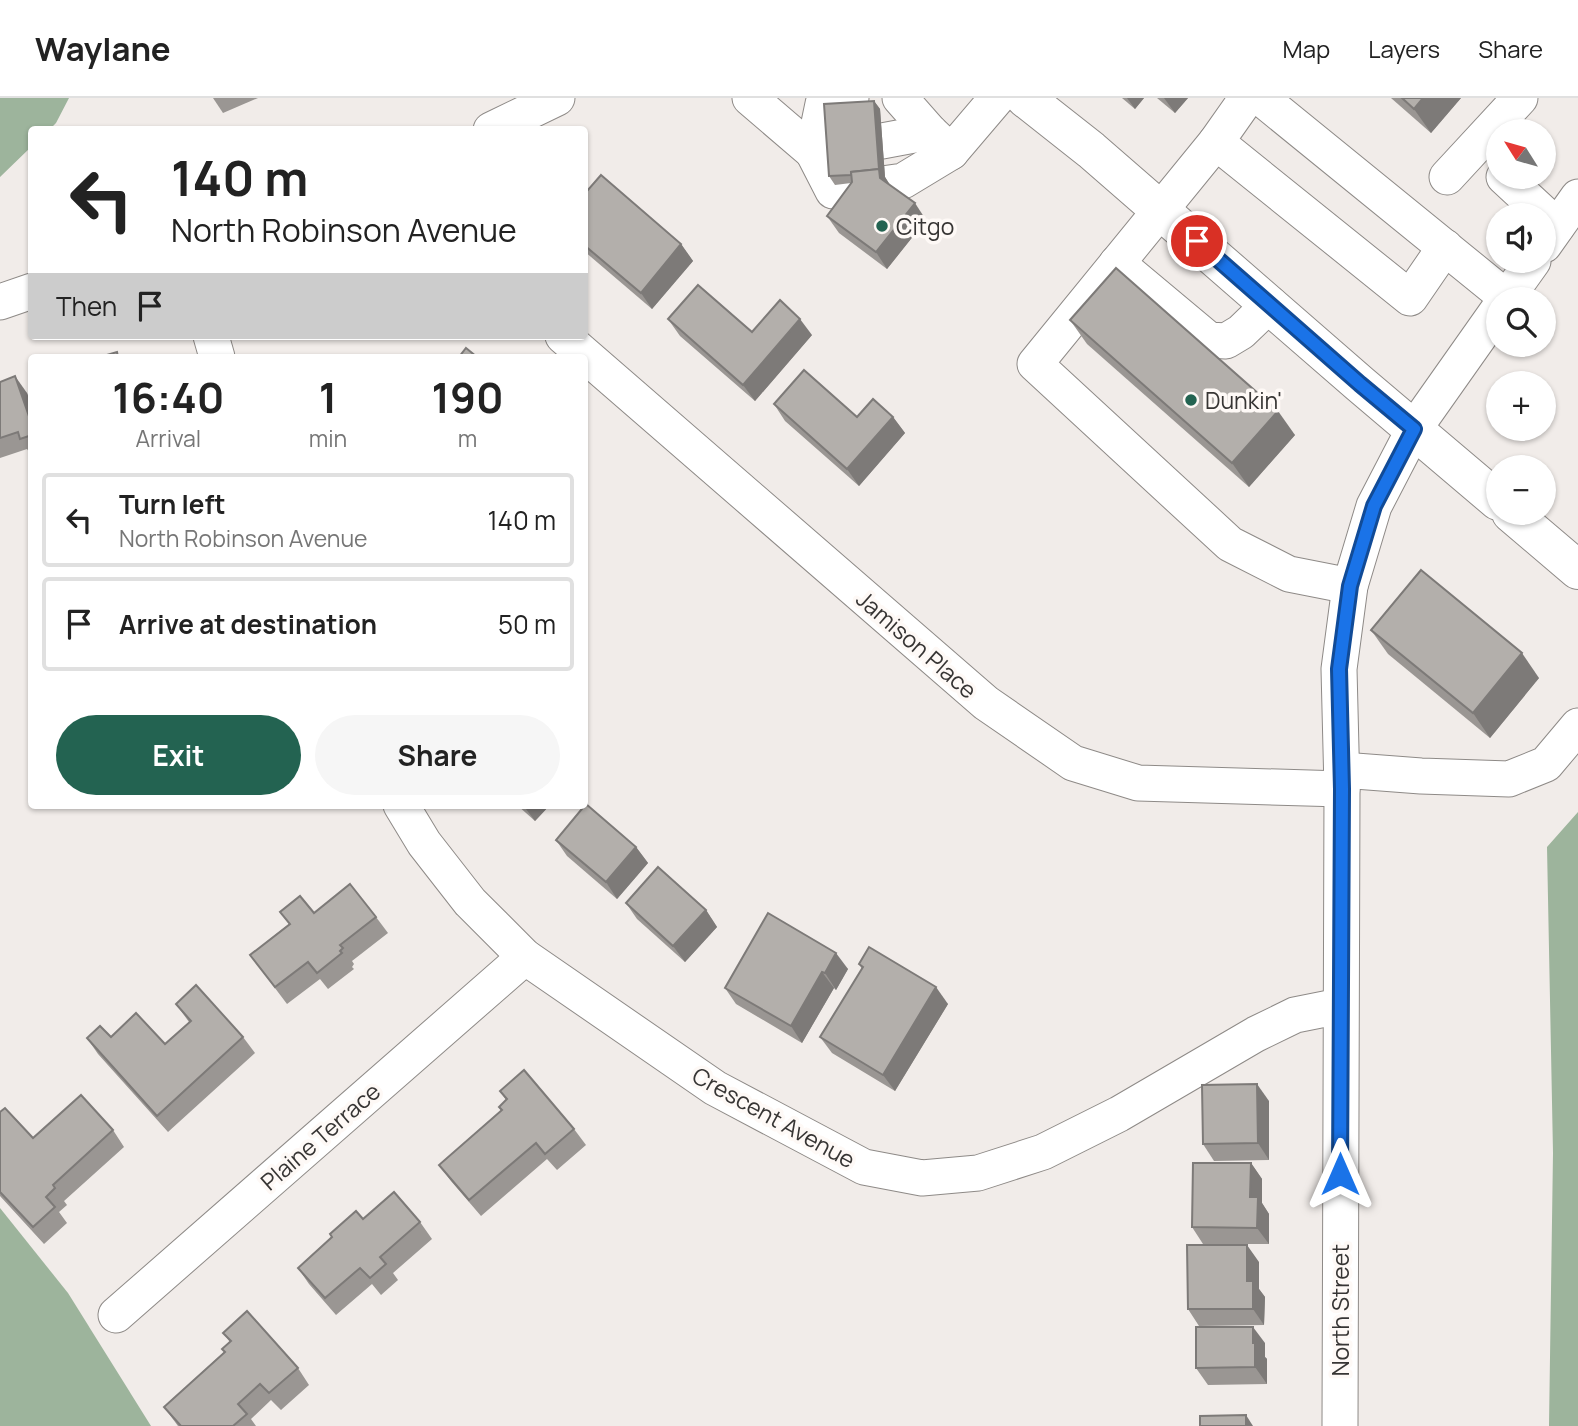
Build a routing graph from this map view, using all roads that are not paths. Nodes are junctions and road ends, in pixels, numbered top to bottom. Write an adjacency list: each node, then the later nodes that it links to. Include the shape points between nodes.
1 (557, 98): 11 (street)
2 (750, 98): 15 (street)
3 (851, 98): 15 (street, via 823,104)
4 (900, 98): 13 (street)
5 (997, 98): 13 (street)
6 (1026, 98): 21 (highway)
7 (1247, 98): 14 (street)
8 (1261, 98): 23 (street)
9 (1520, 98): 10 (street)
10 (1508, 119)
11 (499, 126)
12 (882, 141): 13 (street)
13 (940, 142): 15 (street, via 903,181 833,191)
14 (1216, 142): 21 (street); 23 (street, via 1410,298)
15 (822, 151)
16 (1486, 160): 17 (street)
17 (1447, 177)
18 (1513, 189): 20 (street)
19 (1578, 197): 22 (street)
20 (1524, 203)
21 (1160, 209): 24 (street); 28 (highway)
22 (1556, 228)
23 (1445, 247): 25 (street)
24 (1116, 263): 28 (street, via 1209,340 1226,341); 37 (street, via 1035,364 1230,544 1289,574)
25 (1486, 287)
26 (28, 292): 27 (street)
27 (0, 302)
28 (1270, 304): 33 (highway)
29 (1486, 327): 33 (street, North Street)
30 (568, 340): 31 (street, Jamison Place)
31 (584, 354)
32 (588, 358): 39 (street, Jamison Place, via 986,703 1073,763 1138,783)
33 (1414, 429): 34 (highway); 37 (street, North Street, via 1374,506)
34 (1486, 491)
35 (1525, 525): 36 (highway)
36 (1578, 570)
37 (1350, 586): 39 (street, North Street, via 1339,669)
38 (1578, 726): 39 (street, Jamison Place, via 1546,764 1509,779 1420,776)
39 (1342, 780): 42 (street, North Street)
40 (403, 809): 41 (street, Crescent Avenue, via 470,902)
41 (525, 957): 42 (street, Crescent Avenue, via 715,1088 864,1167 922,1178 978,1173 1044,1152 1256,1034 1295,1015); 43 (street, Plaine Terrace)
42 (1340, 1006): 44 (street, North Street)
43 (116, 1315)
44 (1340, 1426)

